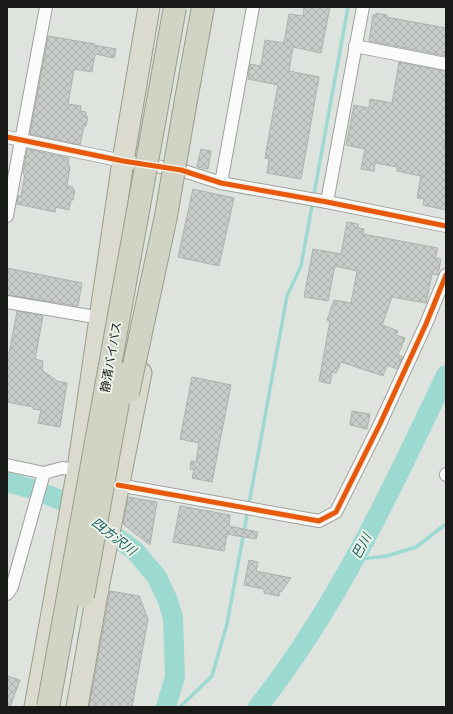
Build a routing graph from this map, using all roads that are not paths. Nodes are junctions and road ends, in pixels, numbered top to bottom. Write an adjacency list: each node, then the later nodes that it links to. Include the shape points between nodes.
1 (46, 7): 13 (street)
2 (149, 7): 14 (highway)
3 (159, 7): 24 (highway, bridge, via 92,403)
4 (175, 7): 24 (highway, 静清バイパス, bridge)
5 (189, 7): 25 (highway, 静清バイパス, bridge)
6 (203, 7): 25 (highway, bridge, via 165,224 129,390)
7 (213, 7): 15 (highway)
8 (253, 7): 16 (street)
9 (363, 7): 10 (street)
10 (355, 46): 11 (street); 17 (street)
11 (446, 64)
12 (7, 137): 13 (street)
13 (20, 140): 14 (street); 18 (street)
14 (123, 161): 15 (street); 22 (highway)
15 (181, 170): 16 (street); 25 (highway)
16 (221, 182): 17 (street)
17 (327, 202): 19 (street)
18 (7, 216)
19 (446, 226)
20 (446, 275): 25 (street, via 380,424 336,512 319,521)
21 (7, 302): 22 (street)
22 (101, 318): 24 (highway)
23 (7, 464): 26 (street)
24 (83, 474): 25 (street); 26 (street, via 62,468); 28 (highway); 29 (highway, 静清バイパス, bridge)
25 (115, 476): 30 (highway, 静清バイパス, bridge); 31 (highway)
26 (44, 477): 27 (street, via 12,586)
27 (7, 594)
28 (35, 707)
29 (48, 707)
30 (63, 707)
31 (77, 707)

